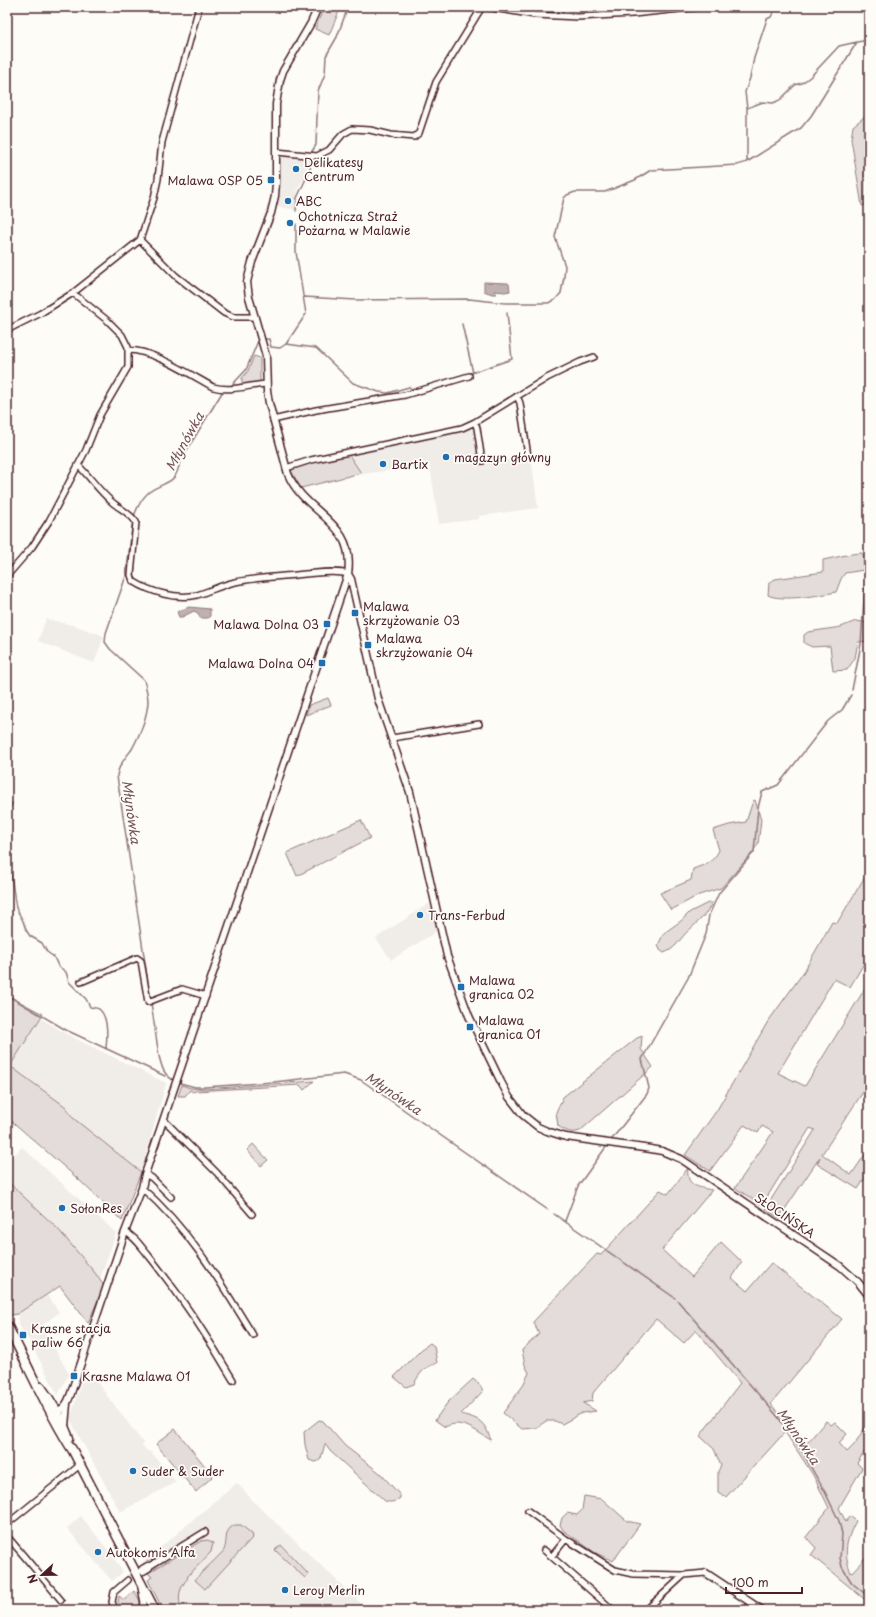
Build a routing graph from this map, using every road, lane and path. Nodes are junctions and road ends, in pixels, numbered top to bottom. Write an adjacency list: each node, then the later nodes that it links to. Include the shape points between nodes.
1 (199, 7): 7 (street, via 162,142 154,198)
2 (318, 7): 6 (street, via 280,80 276,104)
3 (482, 7): 6 (street, via 436,82 419,133 414,137 352,129 343,134 329,150 314,156)
4 (487, 7): 5 (street, via 536,15 578,17)
5 (699, 7)
6 (276, 152): 9 (street, via 273,202 248,277 248,291)
7 (140, 240): 8 (street); 9 (street, via 176,276 224,313 233,317)
8 (73, 293): 10 (street); 11 (street, via 116,329)
9 (254, 317): 14 (street, via 266,356)
10 (7, 330)
11 (128, 350): 14 (street, via 138,350 156,357 220,389 239,389); 20 (street, via 128,367 100,415)
12 (594, 357): 15 (street, via 561,370)
13 (469, 376): 16 (street, via 405,395)
14 (267, 384): 16 (street)
15 (517, 396): 17 (street); 18 (street)
16 (273, 420): 21 (street)
17 (475, 422): 19 (street); 21 (street, via 436,435 311,460)
18 (528, 456)
19 (482, 461)
20 (78, 465): 22 (street, via 108,498 131,515 136,522 132,578 135,582 170,596 188,596 248,580 317,573); 23 (street, via 49,521)
21 (286, 468): 22 (street, via 296,489 342,536 348,552)
22 (348, 574): 25 (street, SŁOCIŃSKA, via 375,689); 27 (street)
23 (7, 576)
24 (479, 724): 25 (street)
25 (392, 738): 34 (street, SŁOCIŃSKA, via 410,792 448,956 475,1030 509,1097 518,1109 530,1121 547,1131 566,1137 651,1149 682,1159 840,1266)
26 (81, 982): 27 (street, via 137,958 141,961 148,1002 182,989)
27 (206, 996): 28 (street)
28 (164, 1120): 29 (street); 32 (street, via 217,1173)
29 (145, 1174): 30 (street); 31 (street)
30 (142, 1188): 33 (street); 36 (street, via 181,1227 219,1280)
31 (171, 1197)
32 (252, 1214)
33 (125, 1232): 38 (street, via 162,1273 212,1343); 39 (street)
34 (869, 1296)
35 (7, 1325): 37 (main road)
36 (253, 1335)
37 (31, 1373): 40 (main road); 41 (main road)
38 (233, 1380)
39 (67, 1402): 41 (street); 43 (street)
40 (47, 1407): 41 (street); 42 (main road)
41 (56, 1411): 42 (street); 43 (main road)
42 (56, 1426): 44 (main road)
43 (65, 1428): 44 (main road)
44 (73, 1451): 45 (main road)
45 (80, 1465): 47 (street); 57 (main road)
46 (528, 1510): 50 (street)
47 (7, 1524)
48 (205, 1532): 53 (street)
49 (7, 1536): 58 (street)
50 (566, 1539): 52 (street); 55 (street, via 615,1570 633,1574)
51 (544, 1550): 52 (street)
52 (552, 1556): 62 (street)
53 (145, 1568)
54 (706, 1574): 55 (street); 64 (street)
55 (684, 1575): 63 (street)
56 (128, 1580): 59 (street, via 114,1592 112,1602)
57 (139, 1580): 60 (street, via 144,1603); 61 (main road)
58 (61, 1600)
59 (115, 1610)
60 (142, 1610)
61 (155, 1610)
62 (614, 1610)
63 (646, 1610)
64 (762, 1610)

